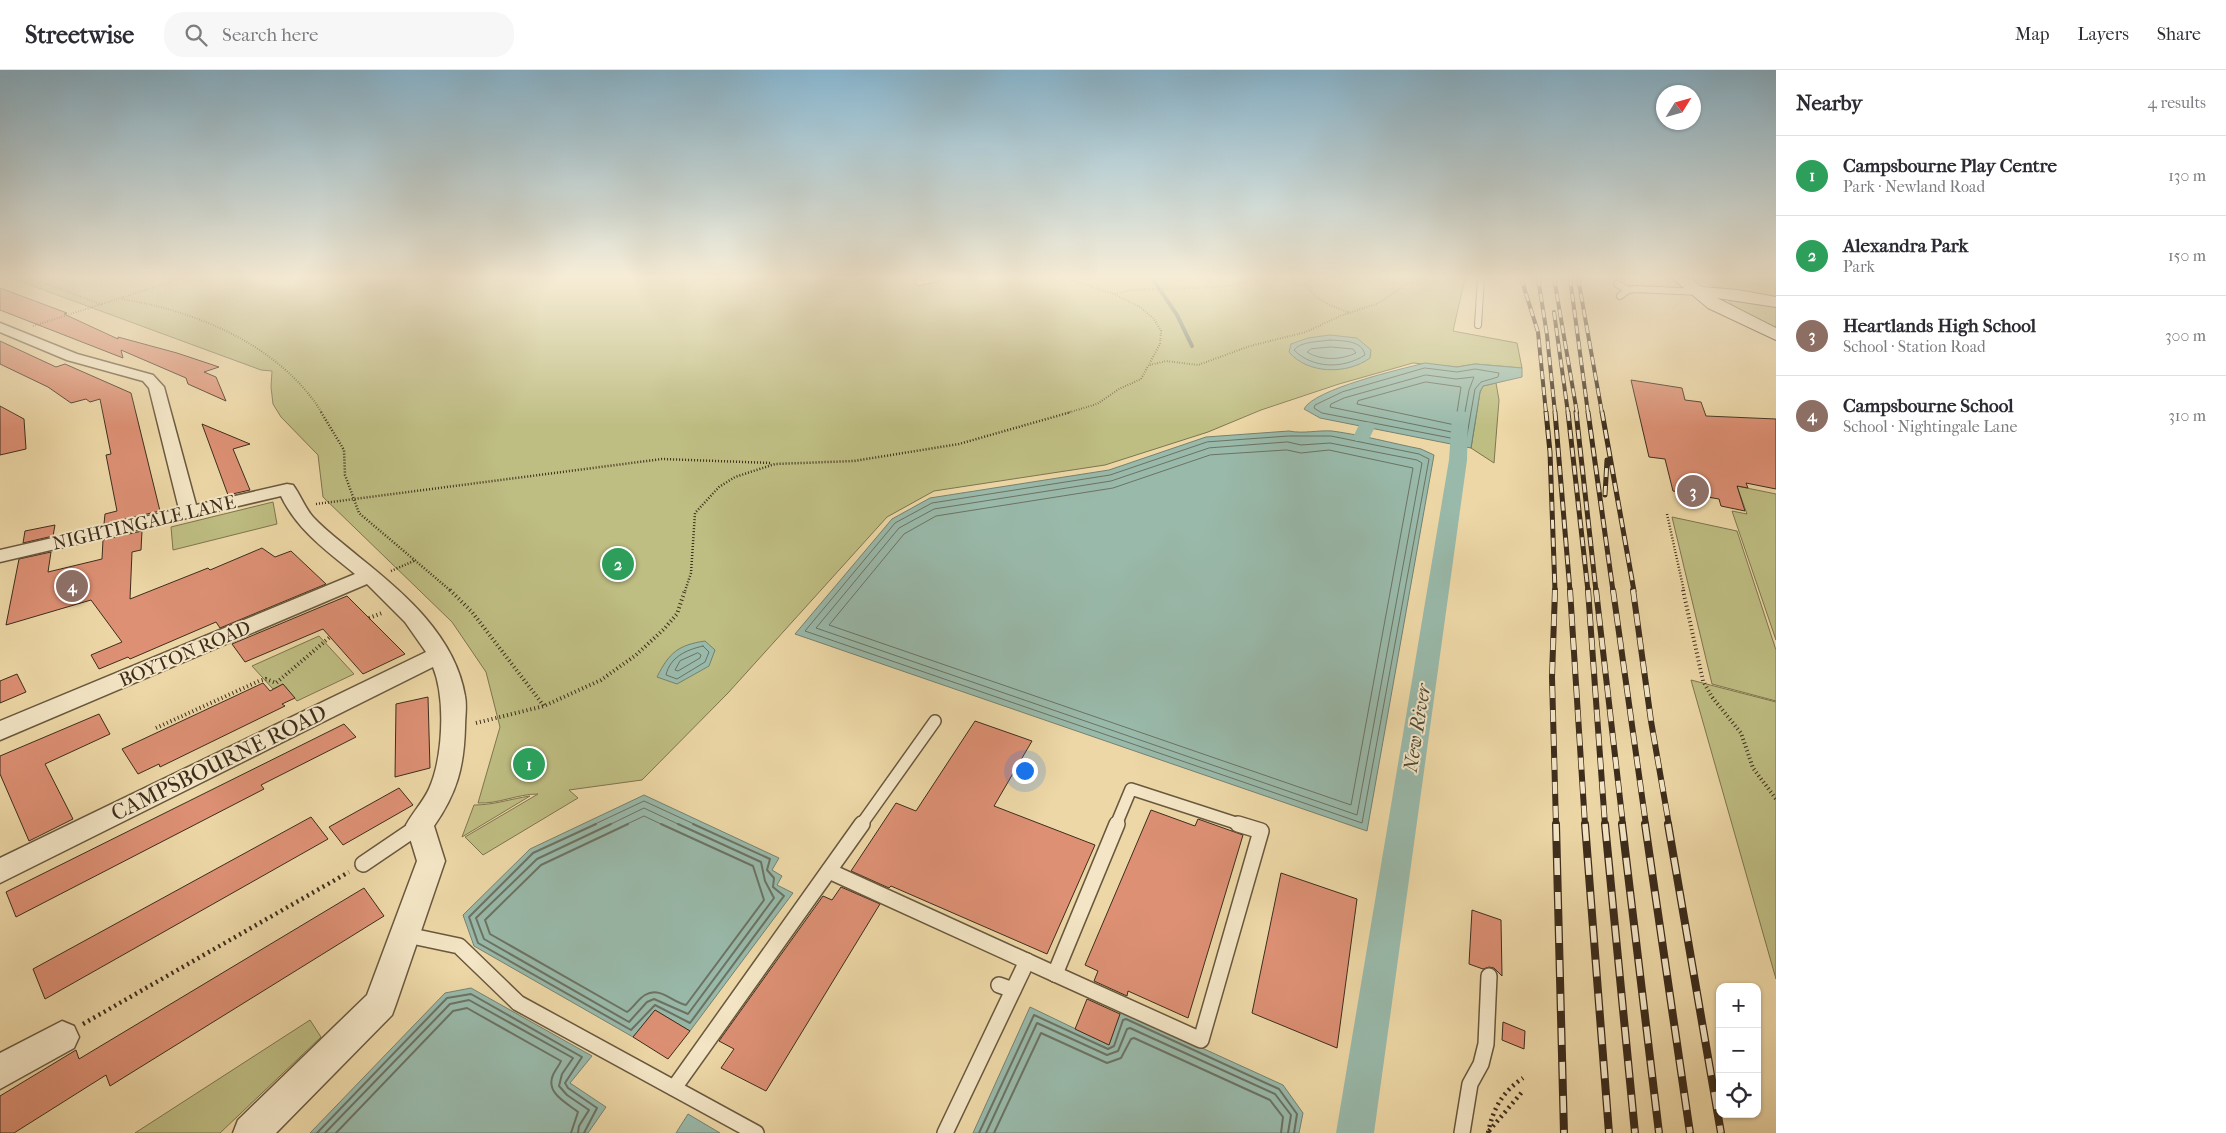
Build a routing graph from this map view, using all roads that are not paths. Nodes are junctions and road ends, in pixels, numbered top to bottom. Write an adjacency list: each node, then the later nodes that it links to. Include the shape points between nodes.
1 (1761, 328): 3 (main road)
2 (6, 330): 4 (street, via 72,356 148,378 156,388)
3 (1776, 335)
4 (189, 513): 5 (street, NIGHTINGALE LANE); 6 (street, NIGHTINGALE LANE, via 287,490 314,530)
5 (0, 556)
6 (371, 577): 7 (street, via 415,618); 9 (street, BOYTON ROAD)
7 (439, 655): 10 (street, via 453,698 449,776 440,798); 12 (street, CAMPSBOURNE ROAD)
8 (935, 721): 13 (lane)
9 (0, 731)
10 (420, 825): 11 (lane); 14 (street, via 430,861)
11 (363, 864)
12 (0, 871)
13 (829, 871): 15 (lane); 20 (lane)
14 (405, 934): 20 (lane, via 459,946 518,1003); 21 (street, via 380,1004)
15 (1027, 961): 16 (lane); 23 (lane, via 1006,988)
16 (1056, 974): 16 (lane, via 1201,1040 1261,831 1131,789)
17 (1489, 976): 24 (lane, via 1486,1044 1481,1064 1470,1084)
18 (62, 1037): 19 (street)
19 (0, 1072)
20 (674, 1088): 22 (lane)
21 (251, 1133)
22 (756, 1133)
23 (945, 1133)
24 (1462, 1133)

